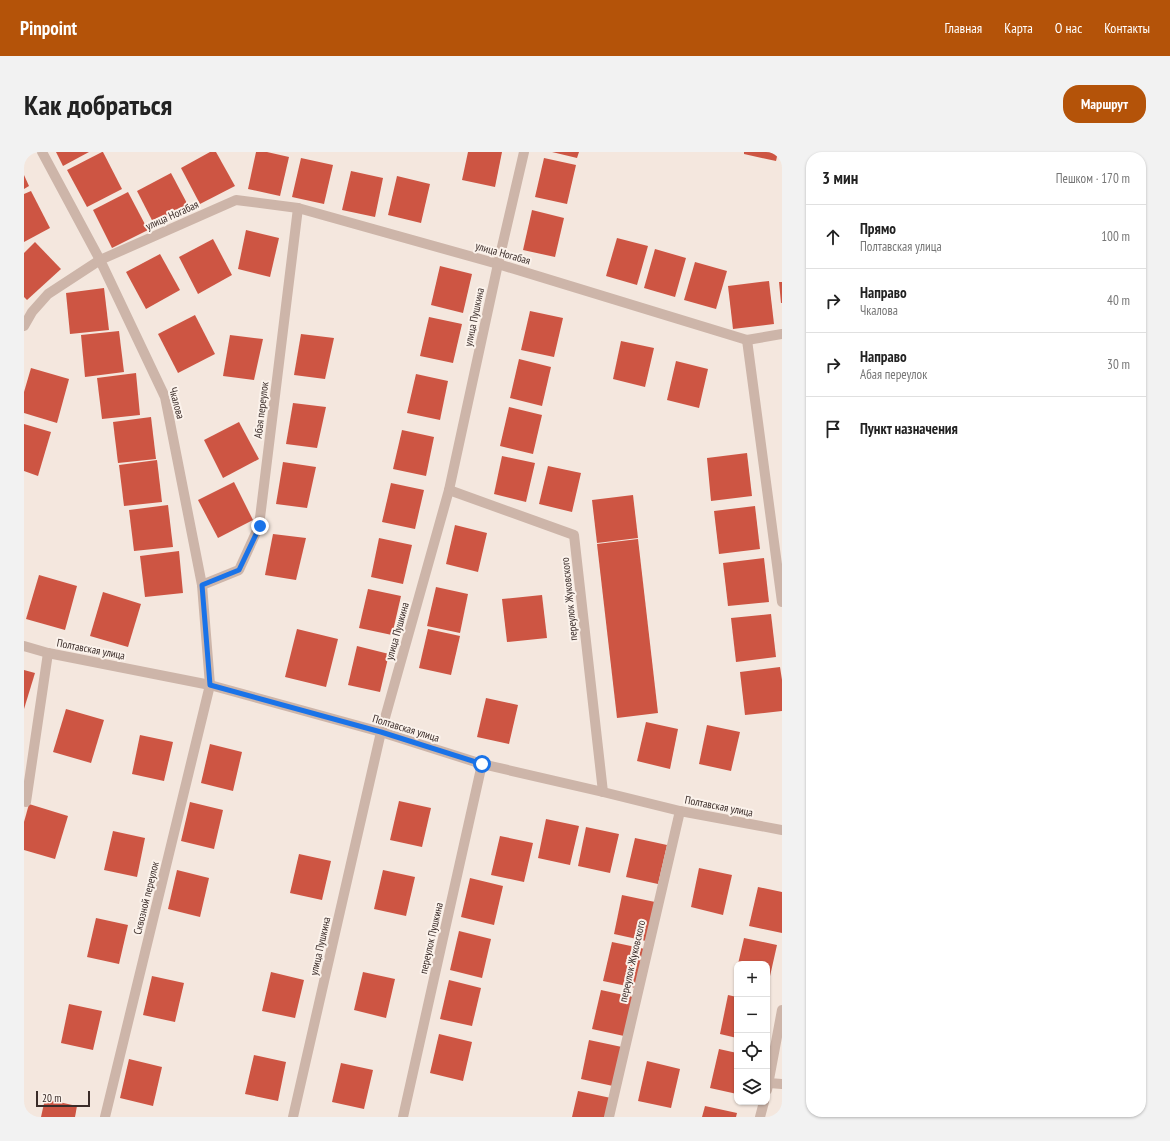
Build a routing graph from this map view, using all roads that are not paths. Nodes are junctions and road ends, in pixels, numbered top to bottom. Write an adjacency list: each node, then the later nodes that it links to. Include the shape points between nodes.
1 (42, 152): 4 (street, Чкалова)
2 (524, 152): 5 (street, улица Пушкина)
3 (298, 208): 4 (street, улица Ногабая, via 236,200); 5 (street, улица Ногабая); 10 (street, Абая переулок, via 260,526 239,570)
4 (100, 260): 6 (street, улица Ногабая, via 48,294); 10 (street, Чкалова, via 165,397)
5 (498, 264): 8 (street, улица Ногабая); 9 (street, улица Пушкина)
6 (24, 326)
7 (782, 334): 8 (street)
8 (747, 340): 11 (street)
9 (449, 490): 15 (street, улица Пушкина); 17 (street, переулок Жуковского, via 574,535)
10 (202, 585): 14 (street, Чкалова)
11 (782, 602)
12 (24, 646): 13 (street, Полтавская улица)
13 (48, 653): 14 (street, Полтавская улица); 18 (street)
14 (210, 685): 15 (street, Полтавская улица); 26 (street, Сквозной переулок)
15 (381, 732): 16 (street, Полтавская улица); 27 (street, улица Пушкина)
16 (482, 764): 17 (street, Полтавская улица); 28 (street, переулок Пушкина)
17 (602, 792): 19 (street, Полтавская улица)
18 (26, 802)
19 (680, 811): 20 (street, Полтавская улица); 29 (street, переулок Жуковского)
20 (782, 830)
21 (782, 1010): 22 (street)
22 (770, 1076)
23 (782, 1084): 24 (street)
24 (770, 1087)
25 (763, 1105): 30 (street)
26 (104, 1117)
27 (293, 1117)
28 (403, 1117)
29 (609, 1117)
30 (760, 1117)

